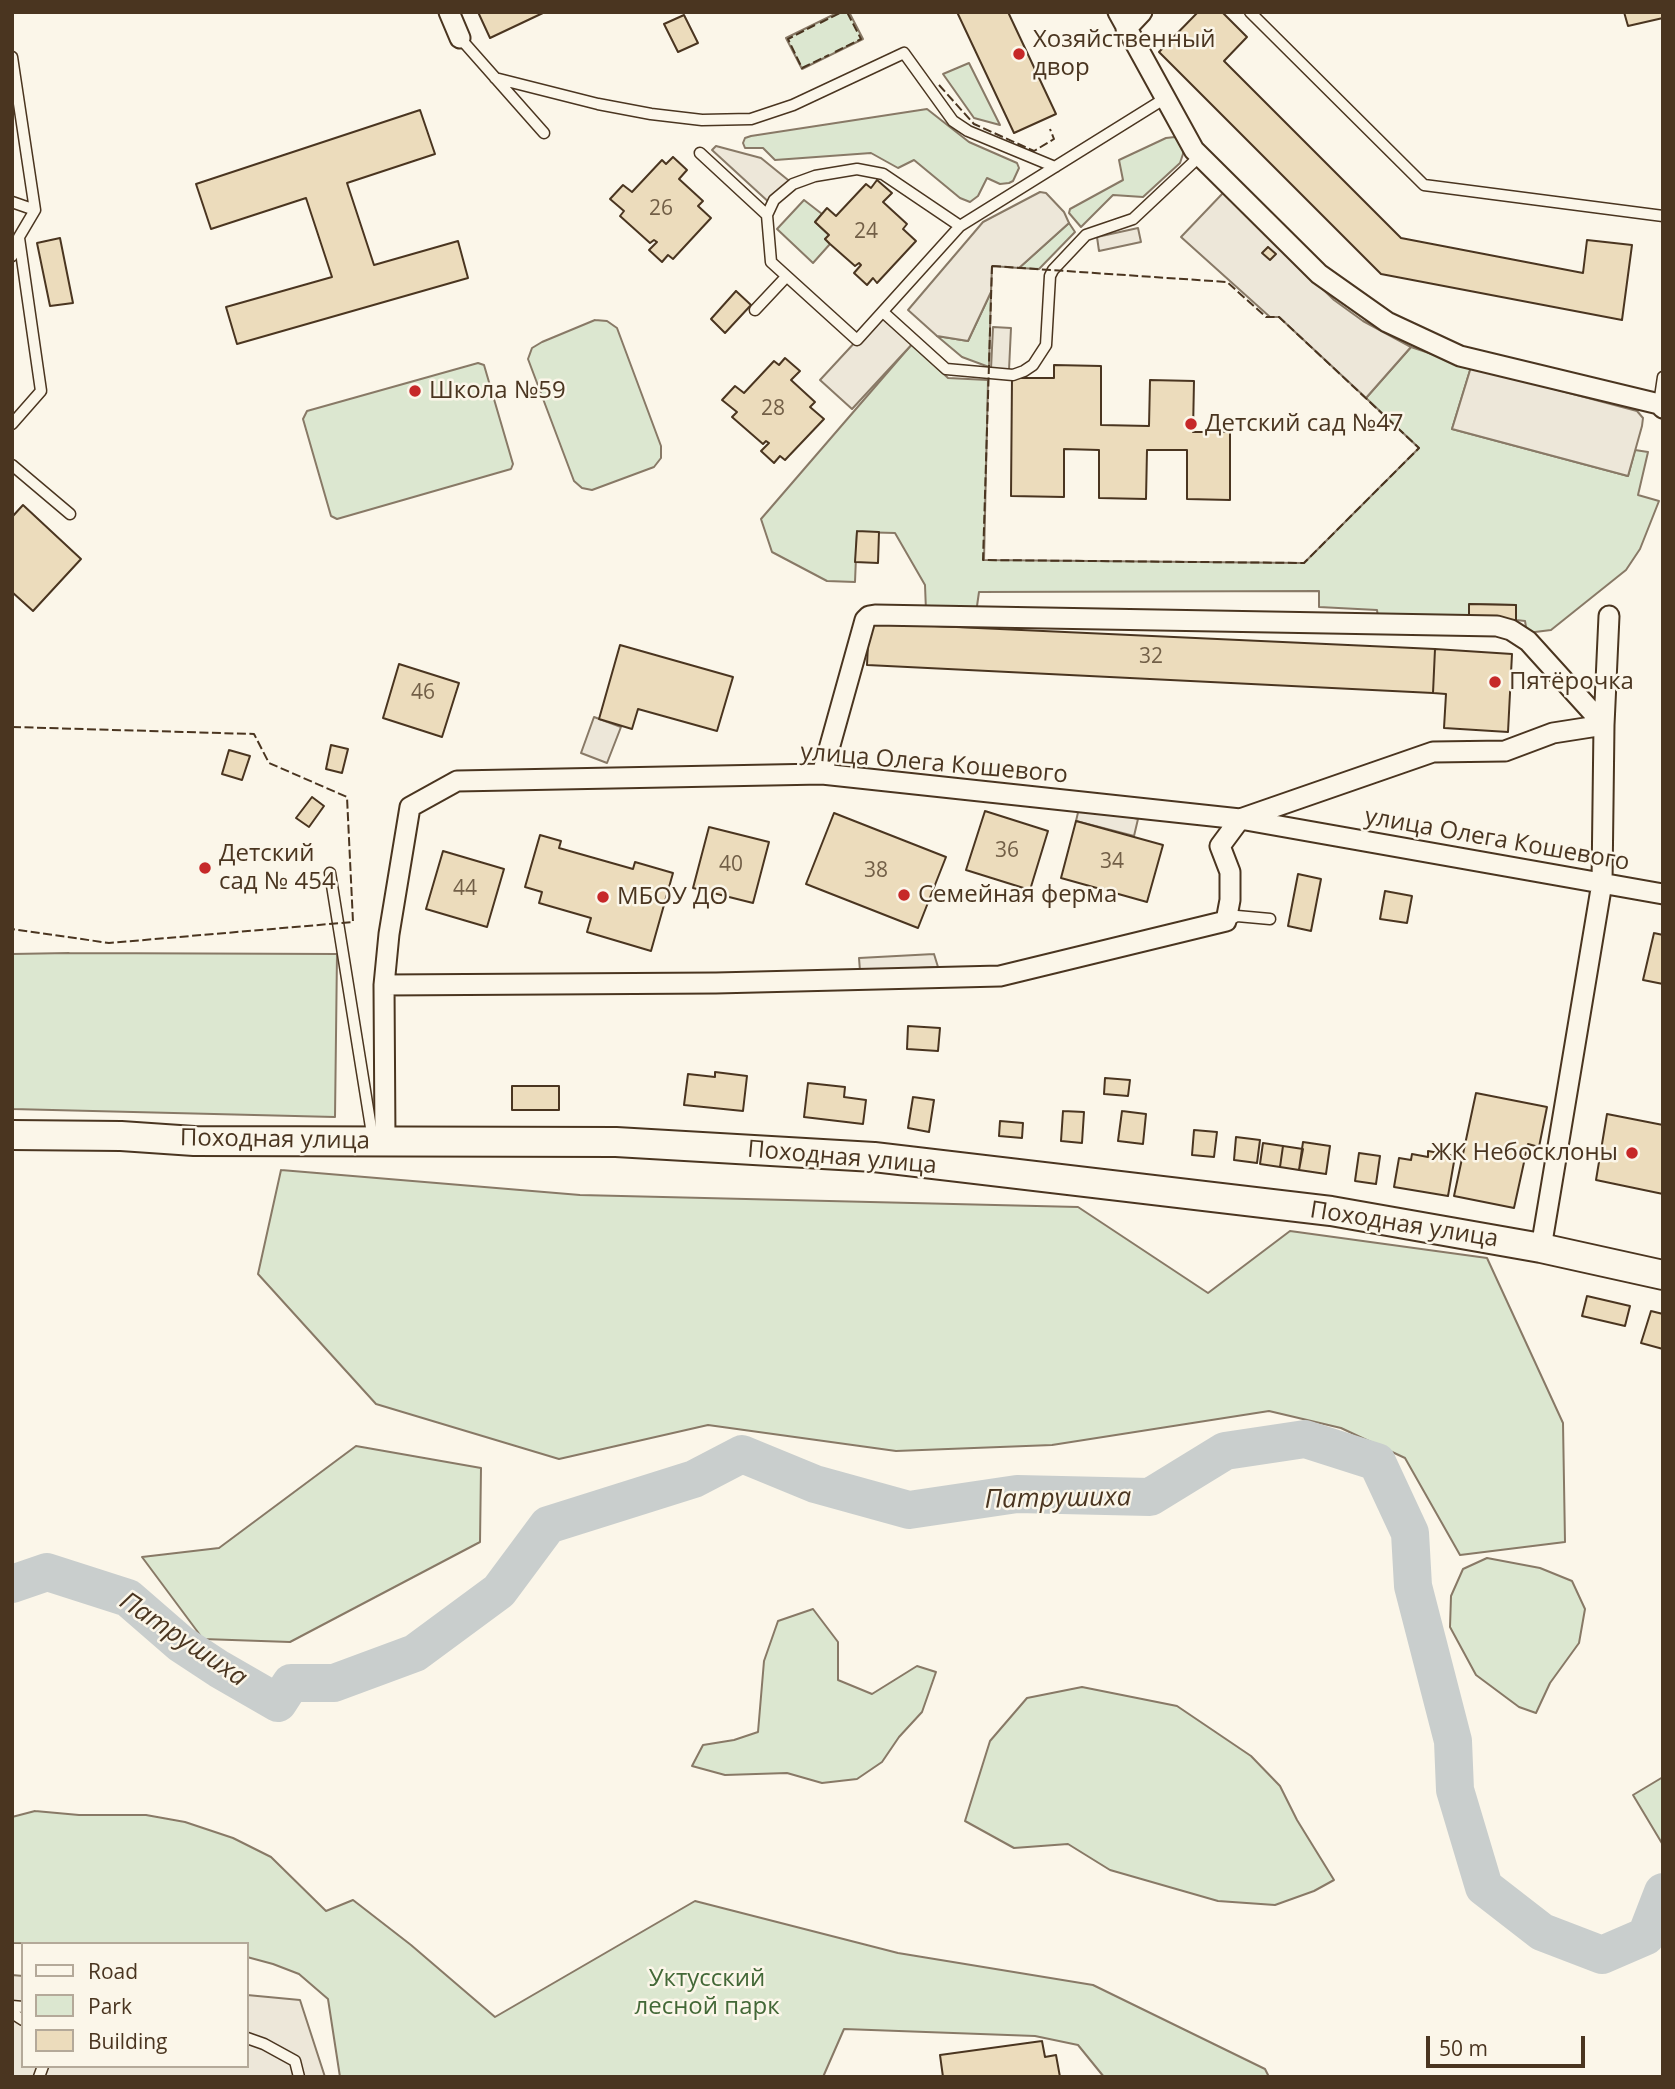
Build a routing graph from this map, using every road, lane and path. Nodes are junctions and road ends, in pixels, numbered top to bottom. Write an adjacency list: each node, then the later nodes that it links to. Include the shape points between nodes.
1 (449, 12): 5 (street)
2 (1142, 12): 4 (street)
3 (1250, 12): 16 (lane, via 1424,185)
4 (1122, 21): 8 (street)
5 (460, 38): 7 (lane)
6 (12, 57): 14 (lane)
7 (495, 78): 9 (lane); 12 (lane, via 651,114 751,119 793,105 904,53 953,121)
8 (1164, 99): 11 (street); 12 (lane)
9 (544, 133)
10 (701, 153): 15 (lane)
11 (1200, 156): 22 (lane, via 1133,219 1086,235 1053,270 1046,345 1024,371 1013,375 946,369); 24 (street, via 1319,275 1387,322 1460,356)
12 (1055, 167): 17 (lane)
13 (12, 202): 14 (lane)
14 (35, 209): 18 (lane)
15 (767, 215): 17 (lane, via 774,200 793,184 857,169 883,174); 20 (lane, via 771,262)
16 (1663, 216)
17 (960, 226): 22 (lane)
18 (19, 237): 19 (lane); 25 (lane, via 41,391)
19 (12, 256)
20 (786, 277): 21 (lane); 22 (lane, via 857,340)
21 (755, 310)
22 (883, 312)
23 (1663, 377): 24 (lane)
24 (1661, 406)
25 (12, 425)
26 (12, 465): 27 (lane)
27 (70, 514)
28 (1609, 616): 29 (street)
29 (1604, 726): 30 (street, via 1528,641 1497,626 875,615 865,620); 31 (street, via 1553,733 1505,751 1433,752); 33 (street)
30 (822, 774): 31 (street, улица Олега Кошевого); 37 (street, улица Олега Кошевого, via 457,781 410,807)
31 (1240, 819): 33 (street, улица Олега Кошевого); 36 (street, via 1220,846 1230,872)
32 (330, 873): 39 (lane)
33 (1602, 883): 34 (street, улица Олега Кошевого); 40 (street)
34 (1663, 894)
35 (1270, 919): 36 (lane, via 1237,916)
36 (1226, 921): 37 (street, via 1000,976)
37 (384, 985): 39 (street, улица Олега Кошевого)
38 (12, 1135): 39 (main road, Походная улица)
39 (379, 1141): 40 (main road, Походная улица, via 616,1142 874,1157 1331,1211)
40 (1541, 1248): 41 (main road, Походная улица)
41 (1663, 1275)
42 (248, 2038): 43 (lane, via 295,2061)
43 (299, 2077)

